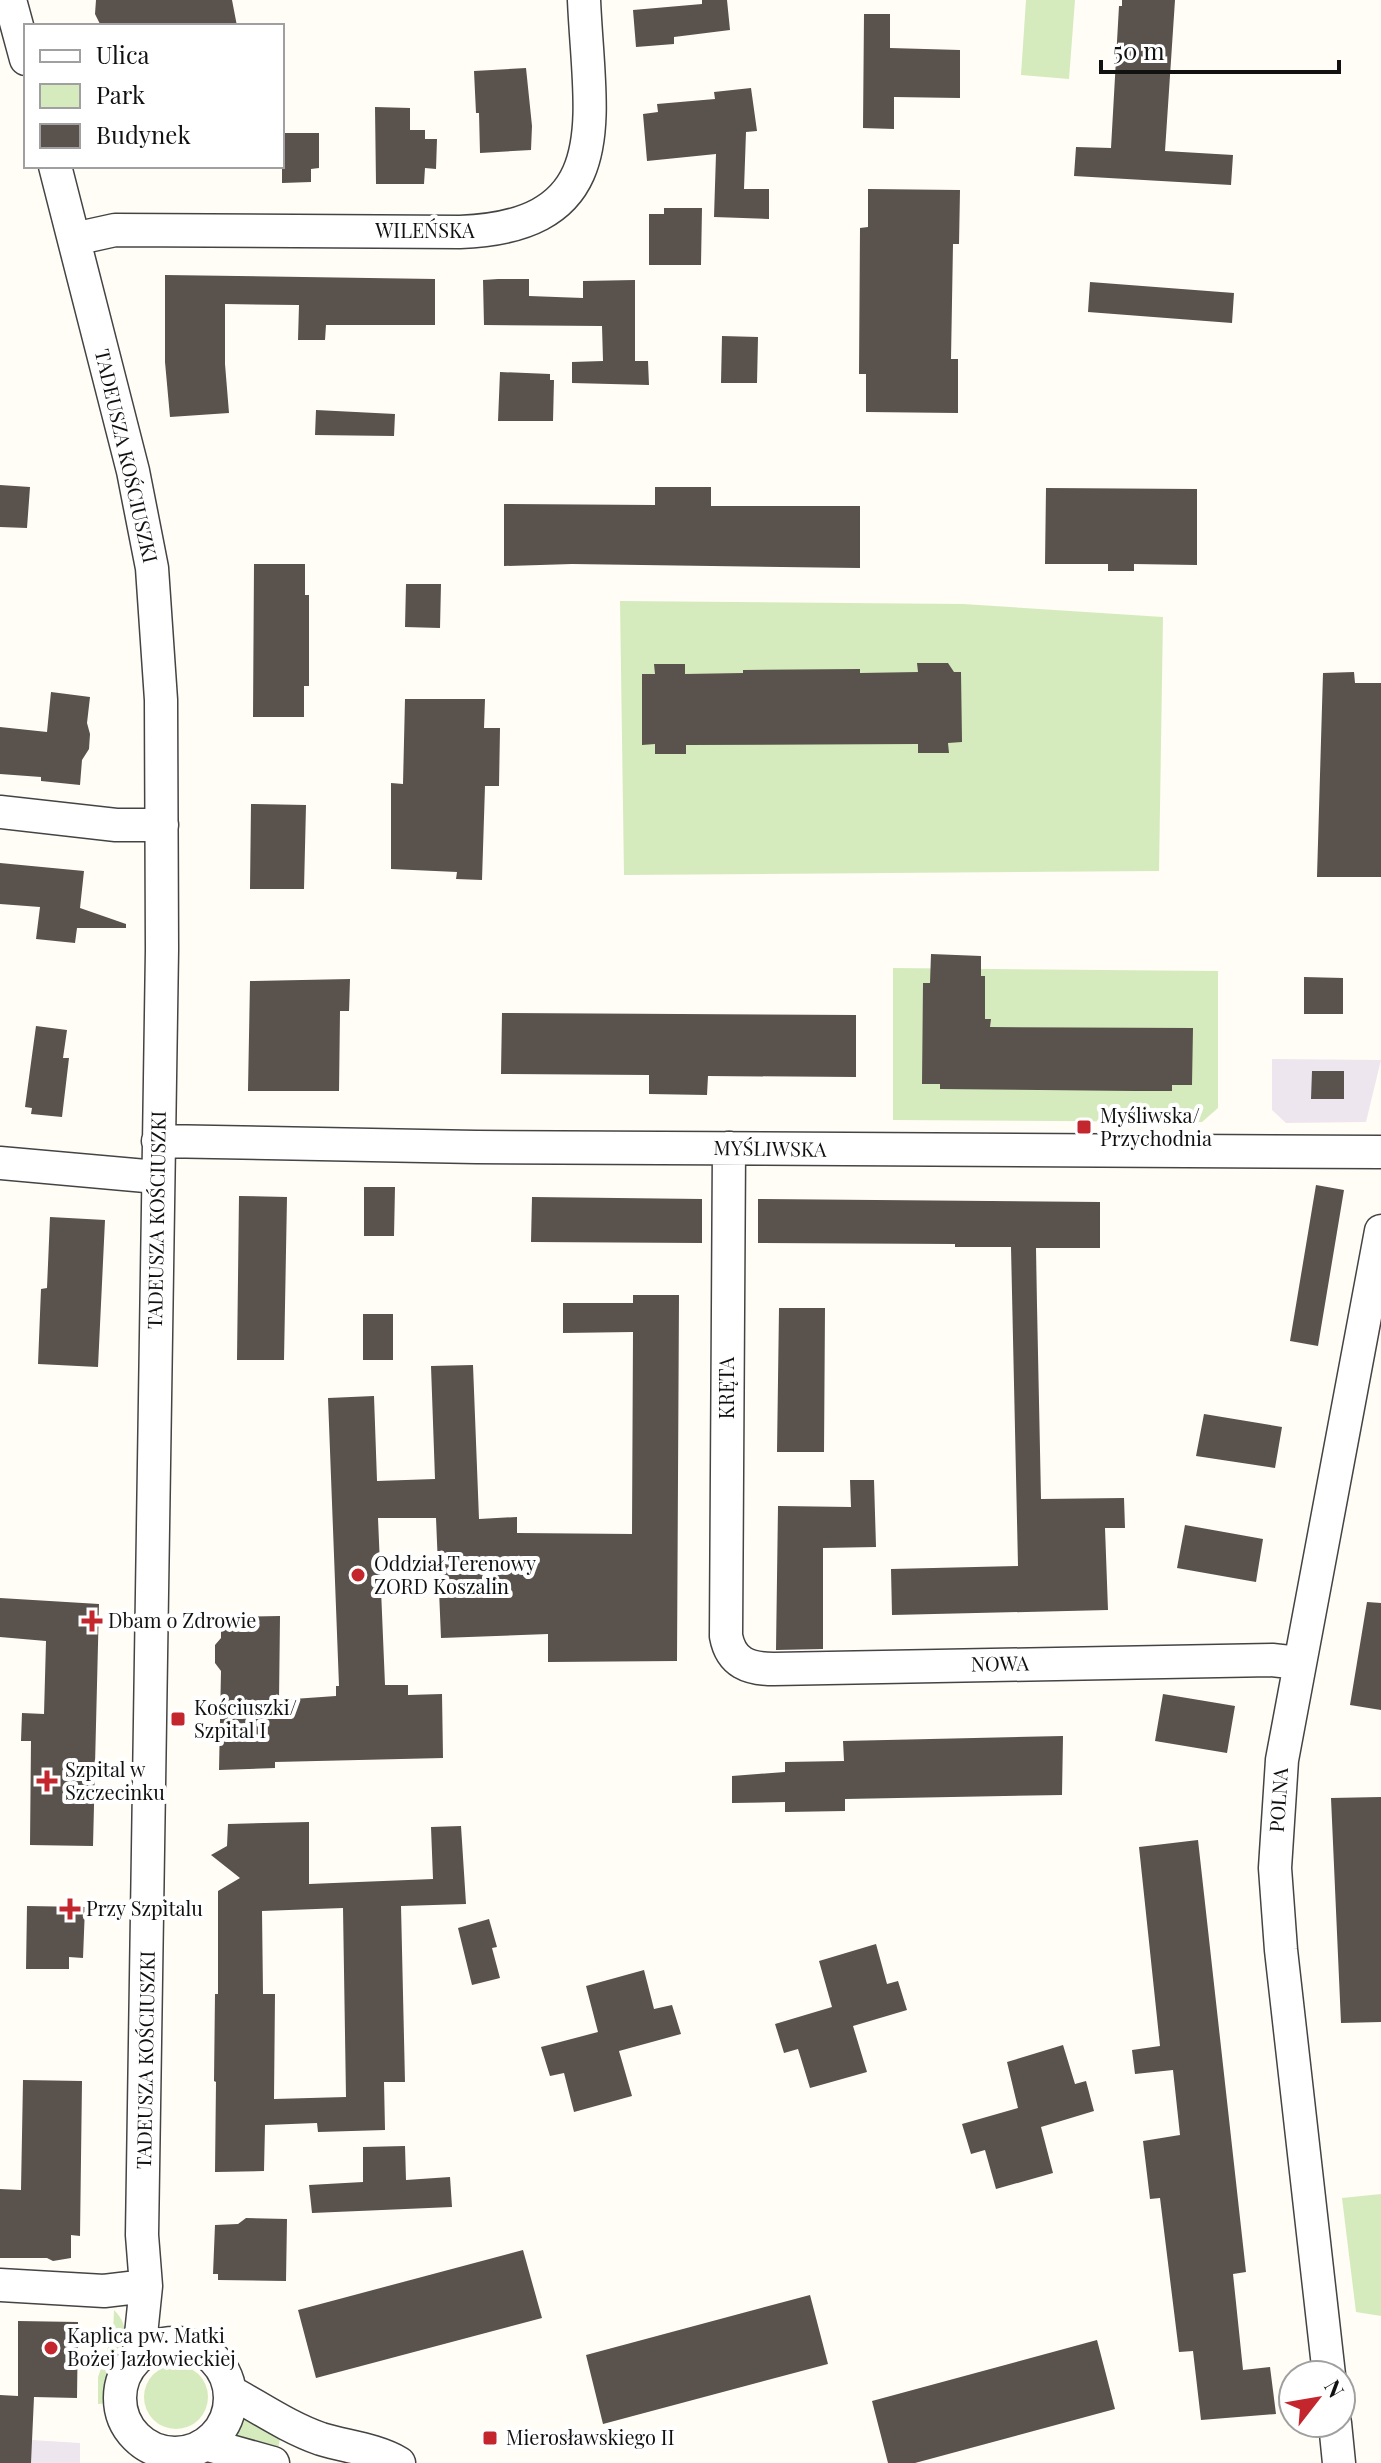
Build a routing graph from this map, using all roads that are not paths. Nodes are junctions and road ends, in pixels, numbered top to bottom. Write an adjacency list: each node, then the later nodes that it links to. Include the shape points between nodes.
1 (10, 0): 3 (street)
2 (584, 0): 5 (street, WILEŃSKA, via 590,133 586,159 564,195 530,220 494,231 115,230)
3 (24, 52)
4 (56, 168): 5 (street, TADEUSZA KOŚCIUSZKI)
5 (74, 239): 7 (street, TADEUSZA KOŚCIUSZKI, via 152,568)
6 (0, 812): 7 (street)
7 (162, 825): 8 (street, TADEUSZA KOŚCIUSZKI)
8 (158, 1141): 9 (street, MYŚLIWSKA); 12 (street, TADEUSZA KOŚCIUSZKI)
9 (729, 1148): 10 (street, MYŚLIWSKA); 14 (street, KRĘTA)
10 (1381, 1152)
11 (0, 1163): 12 (street)
12 (157, 1177): 17 (street, TADEUSZA KOŚCIUSZKI, via 142,2235)
13 (1381, 1231): 15 (street, POLNA)
14 (726, 1628): 15 (street, NOWA, via 733,1655 755,1669)
15 (1299, 1663): 20 (street, POLNA, via 1282,1760 1275,1868)
16 (0, 2285): 17 (street, via 104,2291)
17 (146, 2286): 18 (street, TADEUSZA KOŚCIUSZKI); 19 (street, TADEUSZA KOŚCIUSZKI)
18 (178, 2341): 19 (street); 21 (street, via 213,2358)
19 (139, 2354): 23 (street, via 125,2371 119,2392)
20 (1327, 2359)
21 (231, 2392): 24 (street, via 220,2430); 26 (street, via 297,2430)
22 (1337, 2439): 27 (street)
23 (130, 2448): 24 (street, via 144,2444)
24 (184, 2454): 25 (street)
25 (273, 2463)
26 (399, 2463)
27 (1339, 2463)

